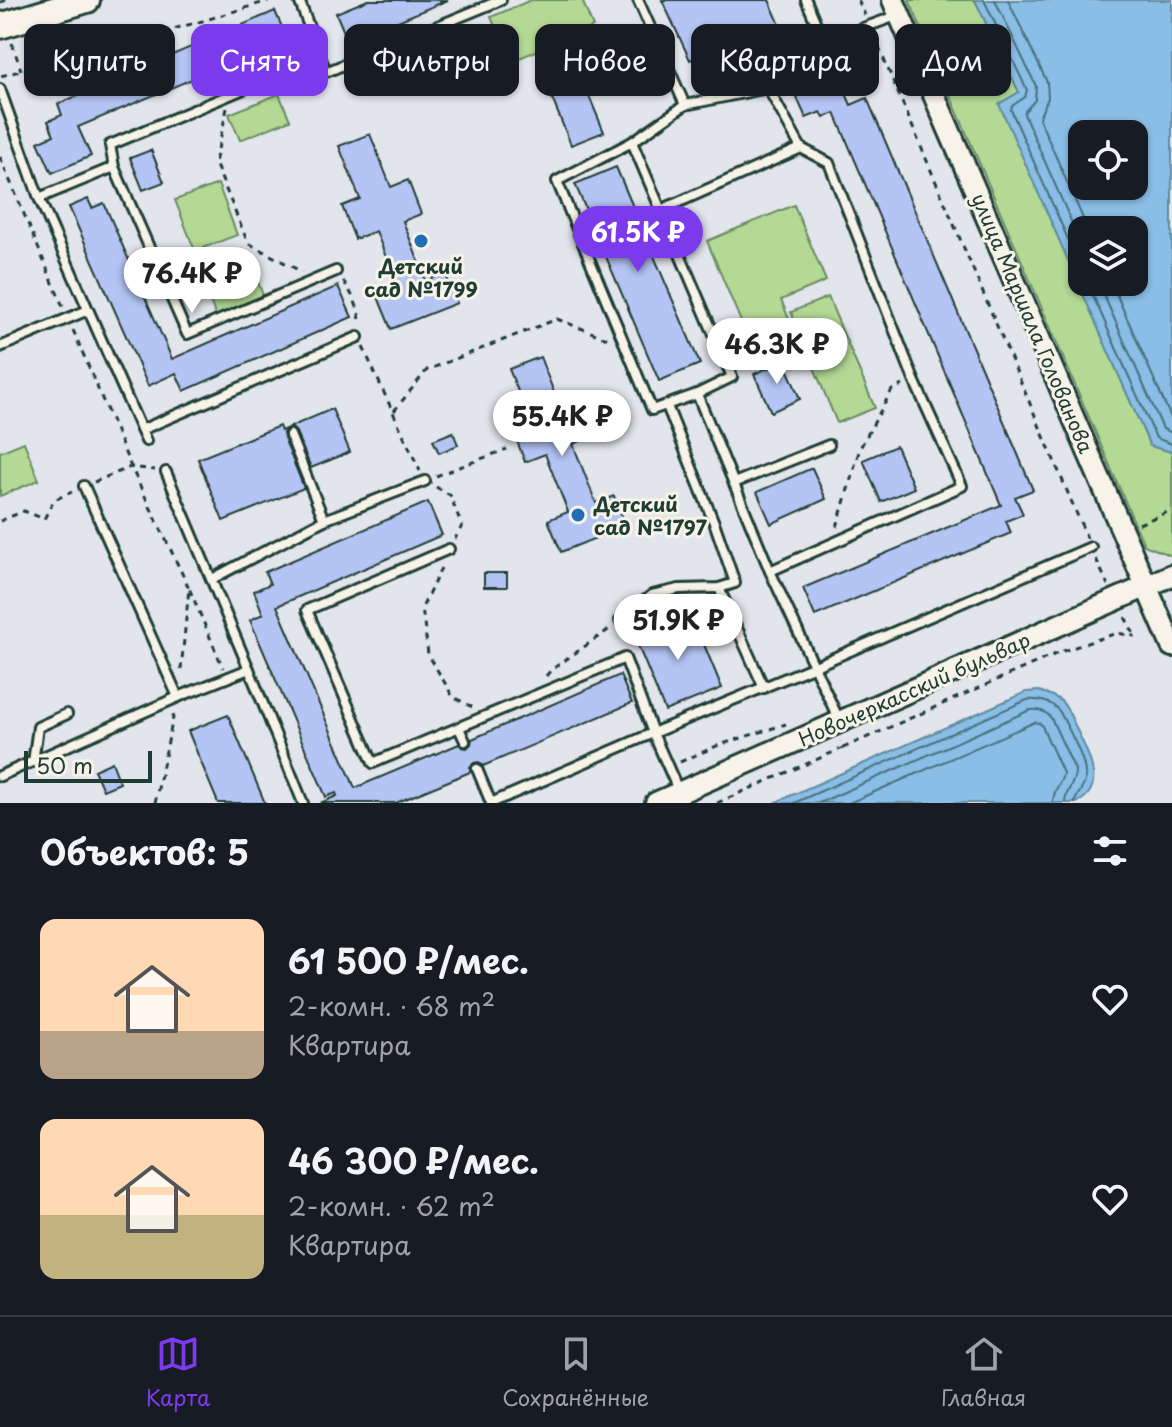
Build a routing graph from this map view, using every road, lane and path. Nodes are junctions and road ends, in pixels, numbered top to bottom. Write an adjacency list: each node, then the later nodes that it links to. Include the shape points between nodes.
1 (8, 0): 9 (path)
2 (87, 0): 15 (main road)
3 (271, 0): 18 (path)
4 (299, 0): 11 (lane)
5 (501, 0): 17 (lane)
6 (638, 0): 24 (lane)
7 (806, 0): 12 (lane)
8 (858, 0): 13 (path)
9 (0, 2)
10 (896, 7): 14 (lane); 60 (street, улица Маршала Голованова)
11 (308, 24)
12 (816, 24)
13 (869, 24)
14 (870, 24)
15 (0, 26)
16 (879, 49): 55 (path)
17 (328, 71)
18 (0, 76)
19 (0, 89): 28 (lane)
20 (228, 96): 27 (lane, via 110,145)
21 (230, 96): 31 (path, via 215,163 248,243)
22 (729, 96): 24 (lane)
23 (772, 96): 26 (lane)
24 (685, 105): 25 (lane)
25 (632, 142): 29 (lane); 34 (lane, via 557,181)
26 (801, 148): 29 (lane); 36 (lane, via 829,163)
27 (114, 167): 28 (lane); 31 (lane, via 187,334)
28 (39, 198): 32 (lane)
29 (661, 210): 37 (lane, via 732,377)
30 (336, 271): 31 (lane); 33 (path, via 361,319)
31 (316, 280)
32 (88, 310): 35 (lane); 40 (lane)
33 (358, 337): 39 (path); 40 (lane)
34 (624, 345): 38 (lane, via 652,410); 39 (path, via 557,319 427,370)
35 (0, 347)
36 (914, 380): 54 (path, via 892,390 860,448); 54 (lane, via 962,486)
37 (697, 394): 38 (lane); 48 (lane)
38 (667, 406): 62 (lane, via 735,583)
39 (394, 411): 47 (path)
40 (141, 430): 42 (lane)
41 (290, 435): 51 (lane)
42 (146, 441)
43 (829, 445): 48 (lane)
44 (507, 449): 47 (path)
45 (131, 467): 46 (path); 49 (path); 61 (path)
46 (166, 472): 59 (lane)
47 (425, 481): 51 (lane); 56 (path, via 450,495 462,526)
48 (734, 483): 57 (lane)
49 (84, 486): 52 (path, via 54,500 44,519 24,511); 70 (lane)
50 (1172, 510): 53 (path)
51 (324, 520): 59 (lane)
52 (0, 521)
53 (1137, 525)
54 (832, 543): 57 (lane)
55 (1091, 547): 63 (path); 66 (lane)
56 (449, 549): 73 (path, via 422,608 428,654 453,697); 75 (lane, via 307,610 373,763)
57 (770, 571): 66 (lane)
58 (1172, 575): 60 (street, Новочеркасский бульвар)
59 (212, 579): 67 (lane)
60 (1147, 585): 63 (street, Новочеркасский бульвар); 65 (street, улица Маршала Голованова)
61 (189, 588): 68 (path); 70 (path)
62 (719, 588): 64 (lane, via 652,595); 69 (lane)
63 (1115, 599): 74 (street, Новочеркасский бульвар); 78 (path, via 1135,636 1117,633 1060,652)
64 (620, 621): 71 (path, via 551,670)
65 (1172, 646)
66 (815, 666): 69 (lane); 74 (lane)
67 (249, 669): 68 (lane); 84 (lane)
68 (227, 677): 70 (lane)
69 (764, 688): 76 (lane)
70 (178, 697): 79 (lane); 83 (path)
71 (529, 698): 73 (lane); 76 (lane, via 625,658)
72 (67, 714): 79 (lane, via 38,727)
73 (488, 716): 75 (lane)
74 (840, 723): 82 (street, Новочеркасский бульвар)
75 (459, 728): 77 (lane)
76 (653, 733): 82 (lane); 85 (lane)
77 (465, 741)
78 (843, 748)
79 (33, 762): 81 (lane)
80 (477, 769): 85 (lane)
81 (0, 776)
82 (680, 793): 86 (street, Новочеркасский бульвар)
83 (155, 803)
84 (303, 803)
85 (491, 803)
86 (656, 803)

